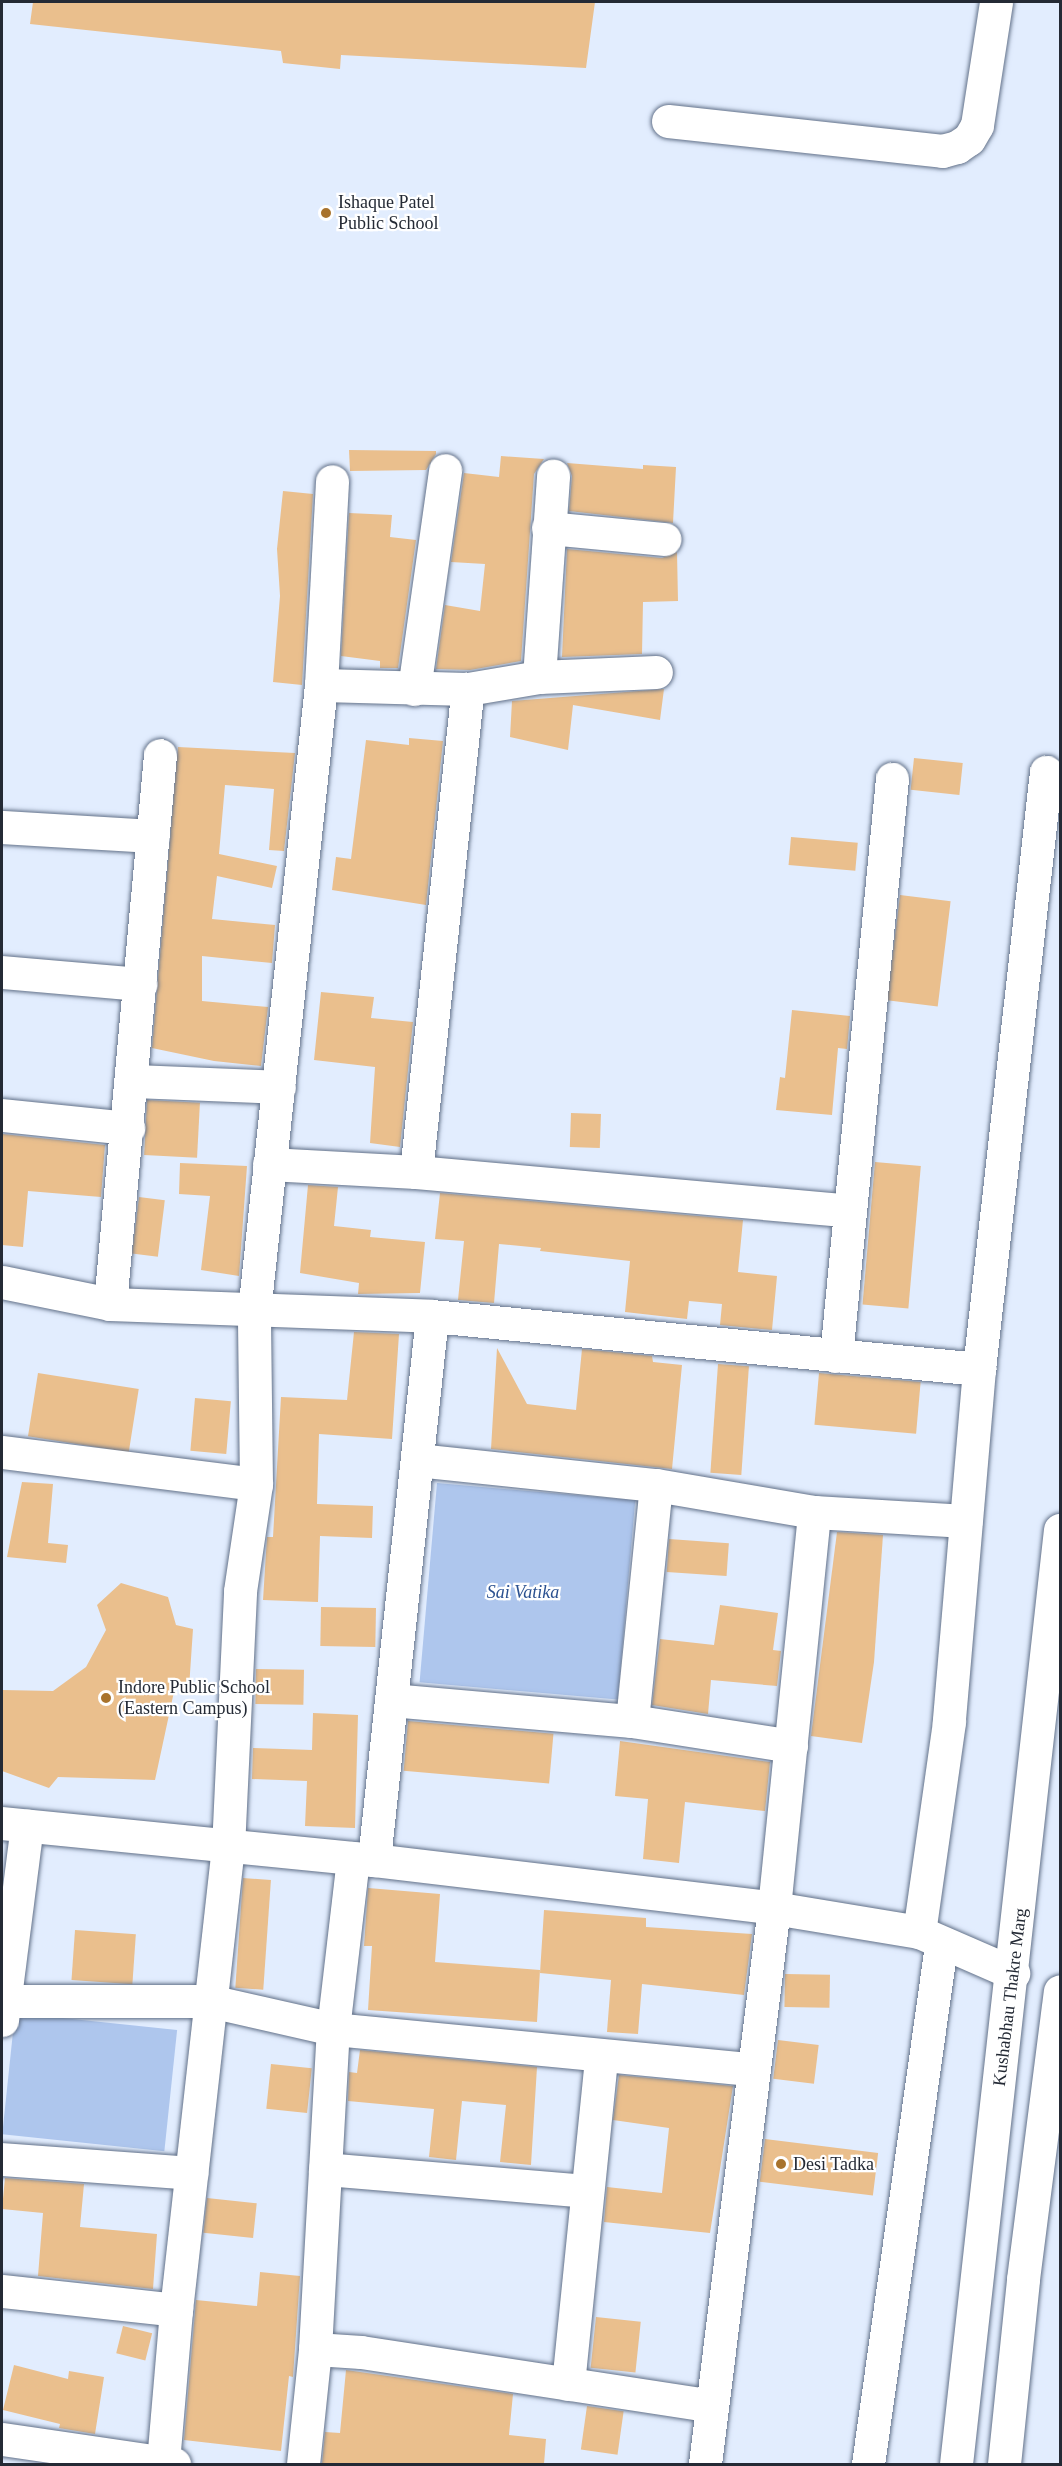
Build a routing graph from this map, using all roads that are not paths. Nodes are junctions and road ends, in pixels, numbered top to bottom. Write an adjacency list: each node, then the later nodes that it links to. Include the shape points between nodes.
1 (996, 2): 2 (street, via 977,125 969,139 957,147 942,151)
2 (668, 121)
3 (445, 470): 11 (street)
4 (553, 475): 6 (street)
5 (332, 481): 10 (street)
6 (548, 528): 7 (street); 9 (street)
7 (664, 538)
8 (656, 672): 9 (street)
9 (539, 677): 12 (street)
10 (321, 685): 11 (street); 21 (street)
11 (414, 689): 12 (street)
12 (468, 689): 25 (street)
13 (160, 755): 17 (street)
14 (1046, 772): 32 (street)
15 (892, 779): 26 (street)
16 (2, 827): 17 (street)
17 (153, 836): 19 (street)
18 (2, 972): 19 (street)
19 (140, 984): 20 (street)
20 (132, 1081): 21 (street); 23 (street)
21 (279, 1087): 24 (street)
22 (2, 1115): 23 (street)
23 (128, 1128): 28 (street)
24 (269, 1164): 25 (street); 29 (street)
25 (416, 1172): 26 (street)
26 (849, 1211): 31 (street)
27 (2, 1282): 28 (street)
28 (110, 1304): 29 (street)
29 (254, 1312): 30 (street); 35 (street)
30 (432, 1316): 31 (street); 34 (street)
31 (836, 1356): 32 (street)
32 (979, 1369): 38 (street)
33 (2, 1452): 35 (street)
34 (417, 1460): 36 (street); 40 (street)
35 (256, 1484): 44 (street, via 240,1591)
36 (657, 1485): 37 (street); 41 (street)
37 (814, 1512): 38 (street); 42 (street)
38 (966, 1521): 47 (street)
39 (1060, 1530): 48 (street, Kushabhau Thakre Marg)
40 (391, 1700): 41 (street); 45 (street)
41 (632, 1721): 42 (street)
42 (791, 1746): 46 (street)
43 (14, 1825): 44 (street); 51 (street)
44 (228, 1848): 45 (street); 50 (street)
45 (364, 1859): 46 (street); 52 (street)
46 (774, 1908): 47 (street); 54 (street)
47 (930, 1938): 48 (street); 68 (street)
48 (1013, 1973): 69 (street, Kushabhau Thakre Marg)
49 (1060, 1991): 70 (street)
50 (210, 2001): 51 (street); 52 (street); 57 (street)
51 (2, 2010)
52 (333, 2029): 53 (street); 56 (street)
53 (601, 2057): 54 (street); 58 (street)
54 (752, 2069): 63 (street)
55 (2, 2159): 57 (street)
56 (325, 2169): 58 (street); 61 (street)
57 (191, 2173): 60 (street)
58 (587, 2191): 62 (street)
59 (2, 2291): 60 (street)
60 (176, 2310): 65 (street)
61 (315, 2349): 62 (street, via 361,2352); 66 (street)
62 (568, 2384): 63 (street)
63 (712, 2406): 67 (street)
64 (2, 2439): 65 (street)
65 (169, 2463)
66 (303, 2464)
67 (705, 2464)
68 (868, 2464)
69 (956, 2464)
70 (1004, 2464)

